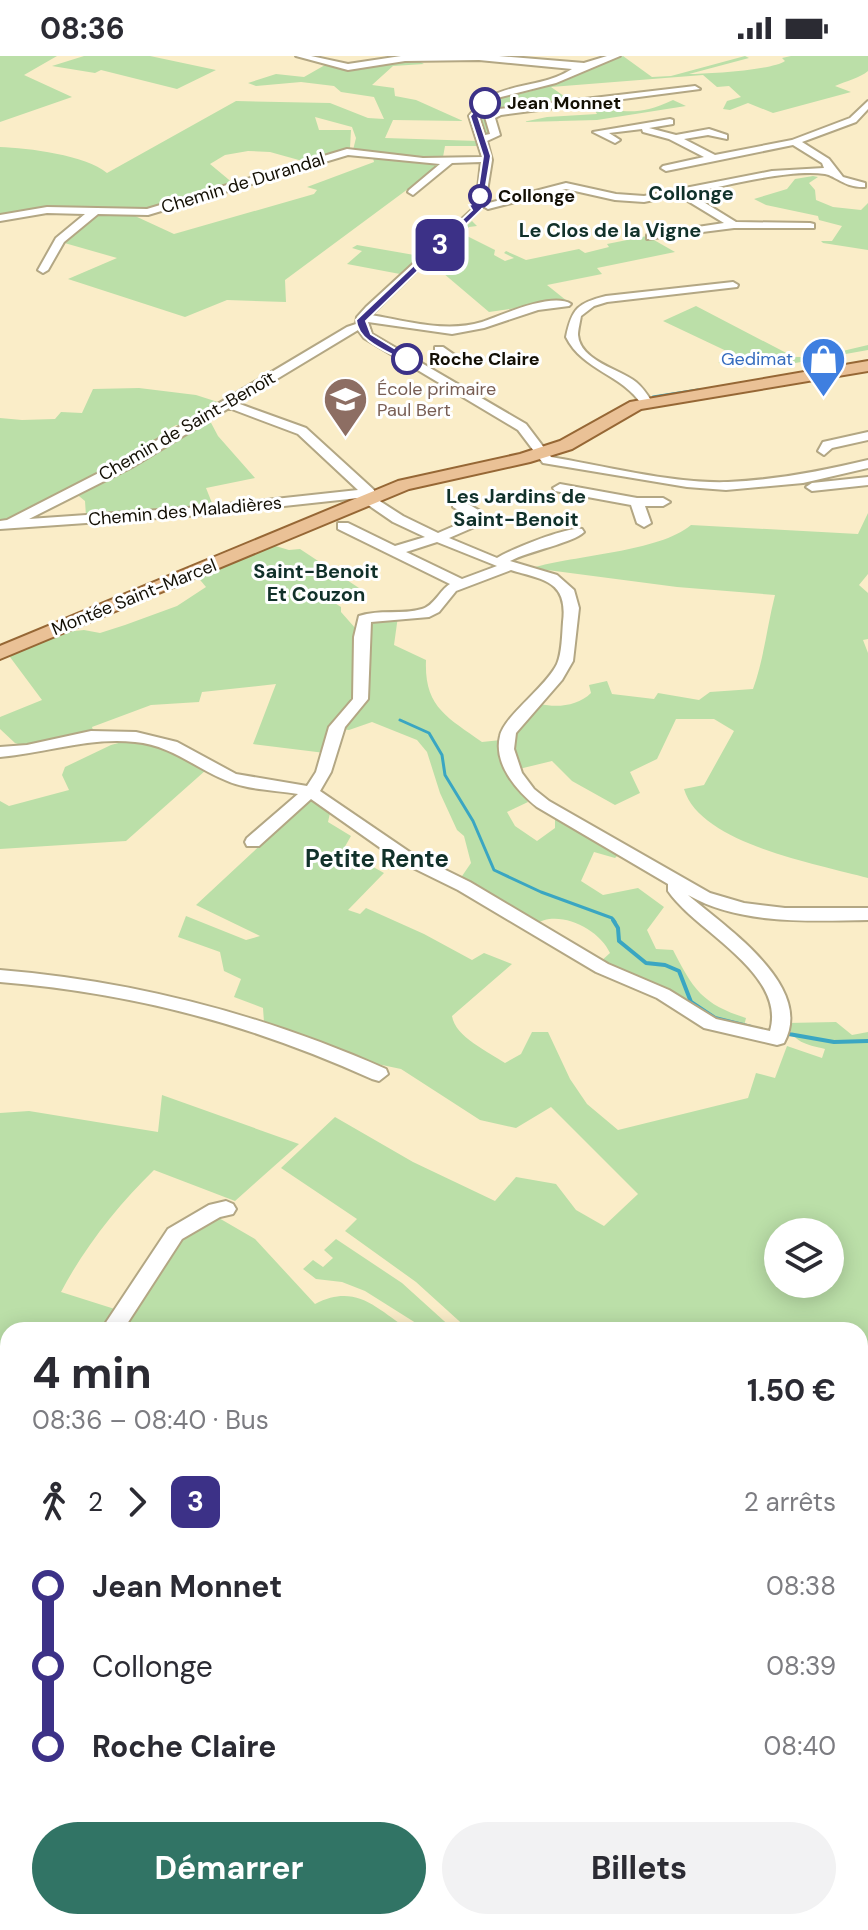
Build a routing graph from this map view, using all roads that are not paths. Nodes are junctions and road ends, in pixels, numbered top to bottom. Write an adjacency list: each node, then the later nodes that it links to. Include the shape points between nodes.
1 (300, 56): 5 (street)
2 (479, 56): 4 (street); 6 (street)
3 (616, 56): 6 (street)
4 (418, 57): 5 (street, via 348,67 331,64)
5 (331, 58)
6 (579, 66): 15 (street, via 485,103 474,116)
7 (695, 89): 15 (street, via 495,113 490,117 495,135)
8 (868, 104): 9 (street)
9 (856, 119): 11 (street); 17 (street)
10 (670, 122): 12 (street)
11 (868, 125)
12 (639, 129): 14 (street); 16 (street, via 598,132)
13 (724, 137): 14 (street, via 709,132)
14 (676, 138): 18 (street)
15 (483, 139): 20 (street)
16 (615, 140)
17 (794, 142): 18 (street); 23 (street, via 826,161)
18 (713, 158): 22 (street); 25 (street)
19 (451, 159): 20 (street, Chemin de Durandal); 27 (street); 30 (street, Chemin de Durandal, via 339,153 140,213)
20 (487, 160): 29 (street)
21 (746, 165): 24 (street)
22 (666, 168)
23 (828, 171): 24 (street); 26 (street)
24 (759, 177): 25 (street)
25 (723, 182): 28 (street)
26 (861, 185)
27 (413, 192)
28 (681, 193): 29 (street, via 633,200 566,186); 32 (street)
29 (482, 207): 38 (street, Chemin de Saint-Benoît)
30 (94, 212): 31 (street, Chemin de Durandal, via 47,210); 35 (street, via 60,240)
31 (0, 218)
32 (734, 225): 33 (street); 34 (street)
33 (810, 226)
34 (651, 237)
35 (43, 270)
36 (733, 285): 40 (street, via 606,299 576,315 572,337 583,358 635,385)
37 (565, 304): 38 (street, via 452,331)
38 (362, 322): 41 (street, Chemin de Saint-Benoît); 44 (street, via 368,336 522,427)
39 (868, 366): 40 (main road, Montée Saint-Marcel)
40 (646, 402): 44 (main road, Montée Saint-Marcel, via 584,437)
41 (229, 404): 50 (street, via 302,431); 57 (street, Chemin de Saint-Benoît, via 127,464)
42 (868, 436): 43 (street, via 827,445)
43 (824, 451)
44 (541, 453): 46 (street, via 550,462); 50 (main road, Montée Saint-Marcel)
45 (868, 464): 48 (street)
46 (611, 471): 48 (street); 51 (street)
47 (868, 481): 48 (street, via 786,489)
48 (746, 485)
49 (560, 488): 51 (street)
50 (363, 492): 57 (street, Chemin des Maladières, via 157,515); 60 (street); 64 (main road, Montée Saint-Marcel)
51 (597, 495): 52 (street); 55 (street)
52 (637, 502): 53 (street); 56 (street)
53 (663, 502)
54 (458, 504): 60 (street, via 476,519 449,535)
55 (584, 506)
56 (644, 523)
57 (5, 524)
58 (343, 526): 61 (street)
59 (577, 532): 62 (street, via 516,552 502,560)
60 (435, 536): 61 (street); 62 (street)
61 (392, 552): 63 (street)
62 (508, 567): 63 (street); 68 (street, via 560,582 572,608 566,661 506,736 514,773 543,804)
63 (461, 584): 66 (street, via 424,614 364,619 362,697 337,729 322,778)
64 (0, 653)
65 (0, 752): 66 (street, via 91,736 124,736 172,745 232,778)
66 (310, 791): 67 (street); 68 (street, via 405,857 602,968 663,994 710,1024 772,1040 780,1032 778,998 767,978 682,899)
67 (253, 842)
68 (677, 883): 69 (street, via 745,910)
69 (868, 914)
70 (0, 976): 71 (street, via 156,995 301,1041)
71 (379, 1074)
72 (226, 1209): 73 (street, via 175,1234)
73 (117, 1322)

